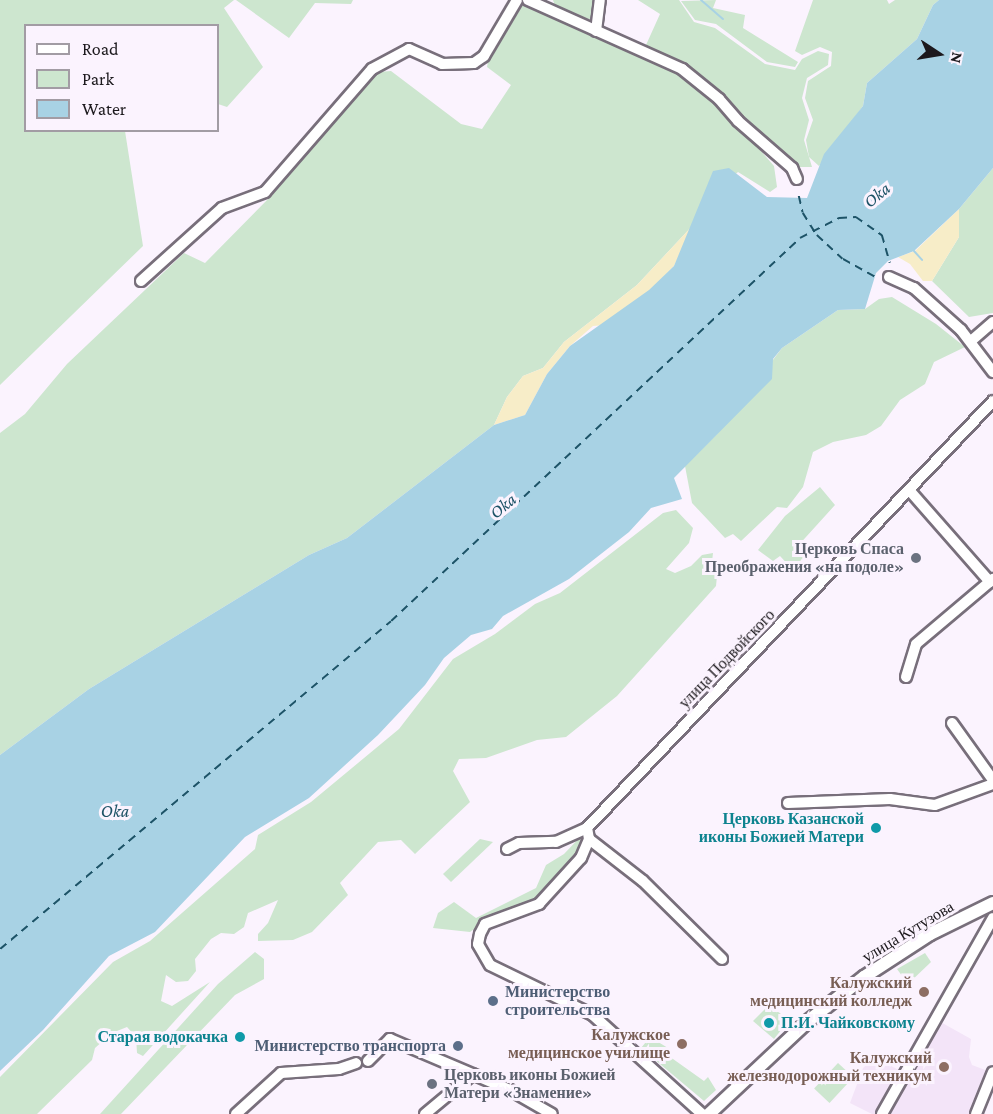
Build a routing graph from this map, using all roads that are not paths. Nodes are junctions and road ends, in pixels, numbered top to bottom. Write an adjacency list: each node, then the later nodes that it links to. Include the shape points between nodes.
1 (517, 0): 8 (street, via 484,56 474,63 442,64 409,49 372,69 265,192 222,208)
2 (528, 0): 4 (street)
3 (600, 0): 5 (street)
4 (542, 3): 5 (street)
5 (596, 31): 6 (street, via 657,55 701,81 792,168)
6 (797, 179)
7 (889, 277): 10 (street, via 914,288)
8 (141, 281)
9 (993, 322): 10 (street)
10 (971, 341): 11 (street)
11 (993, 372)
12 (993, 401): 13 (street, улица Подвойского)
13 (910, 491): 14 (street); 19 (street, улица Подвойского)
14 (992, 581): 15 (street, via 916,644)
15 (906, 678)
16 (952, 723): 17 (street)
17 (993, 782): 18 (street, via 935,805 890,799)
18 (788, 803)
19 (588, 833): 20 (street, via 556,842 519,843); 23 (street); 31 (street, улица Подвойского, via 581,858 539,904 485,924 478,944 490,964 593,1016)
20 (507, 849)
21 (993, 903): 32 (main road, улица Кутузова, via 930,934 864,977 807,1022)
22 (993, 918): 33 (street)
23 (722, 959)
24 (368, 1061): 27 (street, via 390,1039)
25 (356, 1063): 28 (street, via 339,1069 281,1073)
26 (993, 1072): 34 (street)
27 (472, 1074): 29 (street); 30 (street)
28 (236, 1114)
29 (425, 1114)
30 (552, 1114)
31 (702, 1114)
32 (709, 1114)
33 (882, 1114)
34 (976, 1114)

